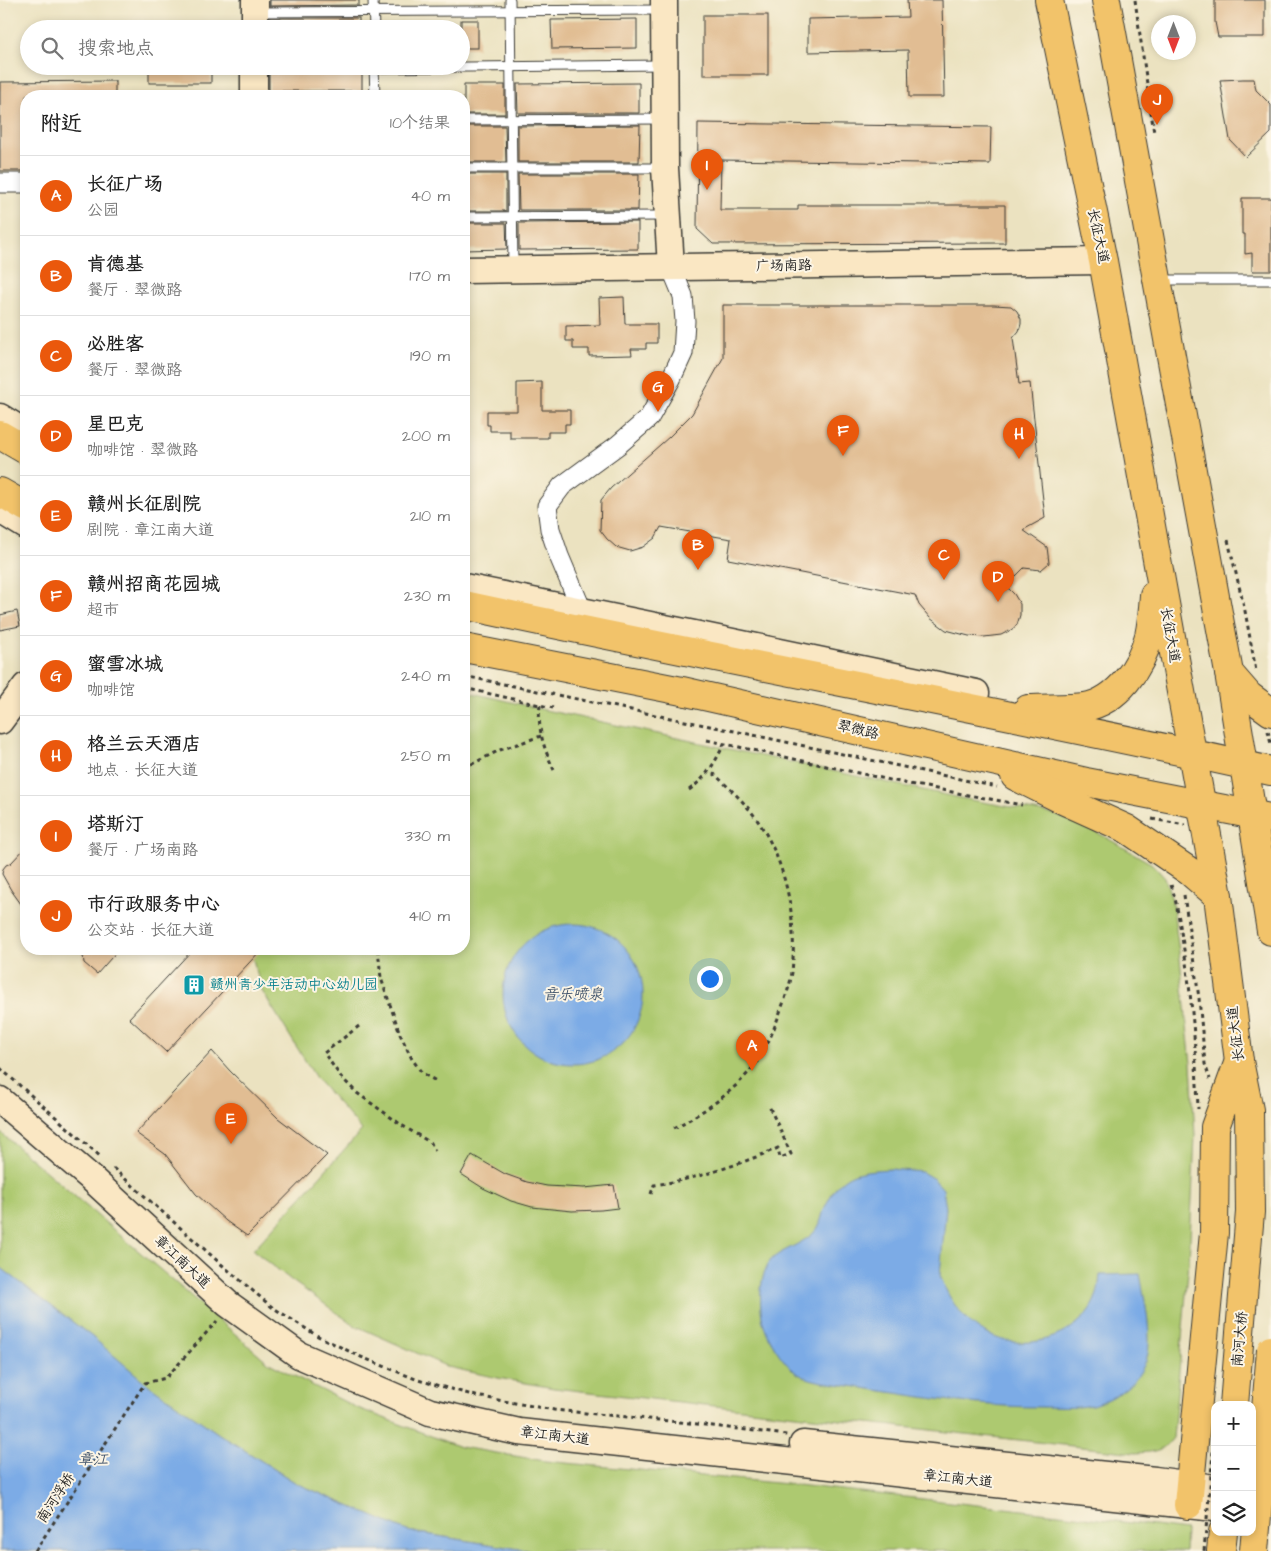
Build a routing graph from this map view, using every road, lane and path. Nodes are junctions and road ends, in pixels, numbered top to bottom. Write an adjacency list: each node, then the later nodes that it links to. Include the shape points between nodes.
1 (373, 0): 8 (lane)
2 (510, 0): 7 (lane)
3 (1049, 0): 30 (main road, 长征大道)
4 (1106, 0): 34 (main road)
5 (1135, 0): 21 (path)
6 (664, 5): 7 (lane); 11 (main road)
7 (510, 11): 8 (lane); 13 (lane)
8 (373, 12): 9 (lane); 10 (lane)
9 (255, 14)
10 (373, 20)
11 (665, 65): 13 (lane); 18 (main road)
12 (470, 66): 13 (lane)
13 (511, 66): 20 (lane)
14 (254, 75): 16 (main road)
15 (374, 75): 17 (lane)
16 (254, 90)
17 (375, 90)
18 (665, 119): 20 (lane); 24 (main road)
19 (470, 120): 20 (lane)
20 (512, 120): 23 (lane)
21 (1154, 135)
22 (470, 168): 23 (lane)
23 (512, 168): 24 (lane); 29 (lane)
24 (665, 168): 27 (main road)
25 (0, 183): 26 (street)
26 (20, 183)
27 (668, 216): 29 (lane); 31 (main road)
28 (470, 217): 29 (lane)
29 (513, 217): 32 (lane)
30 (1103, 261): 31 (main road, 广场南路); 45 (main road, 长征大道)
31 (671, 267): 32 (main road, 广场南路); 48 (street, via 683,296 685,321 683,353 671,379 649,418 562,486 547,506 559,556)
32 (513, 269): 33 (main road, 广场南路)
33 (470, 270)
34 (1158, 280): 35 (lane); 50 (main road)
35 (1271, 280)
36 (0, 417): 37 (main road)
37 (20, 429)
38 (0, 435): 39 (main road)
39 (20, 447)
40 (0, 492): 41 (main road)
41 (20, 504)
42 (0, 510): 43 (main road)
43 (20, 522)
44 (1227, 536): 51 (path)
45 (1157, 563): 55 (main road, via 1152,623 1145,649 1117,692 1086,706); 63 (main road, 长征大道)
46 (470, 589): 48 (main road)
47 (470, 607): 48 (main road)
48 (587, 622): 55 (main road)
49 (470, 649): 64 (main road, 翠微路, via 682,691)
50 (1229, 673): 58 (main road, via 1249,696); 66 (main road)
51 (1257, 674)
52 (470, 677): 70 (path)
53 (470, 689): 56 (path)
54 (20, 694): 59 (main road)
55 (977, 702): 63 (main road)
56 (540, 705): 57 (path); 60 (path)
57 (553, 708)
58 (1271, 712)
59 (0, 720)
60 (541, 736): 65 (path, via 500,750); 67 (path)
61 (707, 740): 62 (path)
62 (724, 744): 68 (path); 73 (path)
63 (1192, 754): 66 (main road); 72 (main road, 长征大道)
64 (975, 756): 72 (main road, 翠微路); 79 (main road, via 1127,829 1182,866)
65 (470, 765)
66 (1244, 765): 69 (main road); 74 (main road)
67 (554, 770)
68 (710, 770): 71 (path); 89 (path, via 753,813 772,846 792,917 792,972 770,1040 750,1071 711,1107)
69 (1271, 771)
70 (1004, 789)
71 (689, 790)
72 (1201, 804): 74 (main road, 翠微路); 79 (main road, 长征大道)
73 (1027, 806)
74 (1262, 816): 80 (main road)
75 (1148, 818): 76 (path)
76 (1165, 822)
77 (1170, 881): 88 (path, via 1185,953 1196,1062)
78 (1183, 891): 88 (path, via 1197,981)
79 (1218, 896): 83 (main road, 长征大道)
80 (1271, 931)
81 (379, 955): 84 (path, via 381,978 403,1041 422,1073)
82 (359, 1026): 90 (path, via 324,1053 357,1093 431,1142)
83 (1239, 1061): 88 (main road); 93 (main road, 长征大道, via 1249,1110 1250,1138)
84 (436, 1081)
85 (0, 1083): 99 (main road, 章江南大道, via 236,1292 307,1343 435,1396 521,1416)
86 (0, 1100): 104 (main road, 章江南大道, via 251,1321 299,1355 430,1412 519,1432)
87 (769, 1106): 91 (path, via 791,1154 780,1158 778,1148 688,1180 654,1186)
88 (1210, 1109): 104 (main road, via 1215,1127)
89 (674, 1128)
90 (435, 1152)
91 (651, 1194)
92 (222, 1264): 97 (path, via 272,1307 316,1336 418,1380 476,1396 554,1410)
93 (1246, 1274): 96 (main road, 南河大桥)
94 (222, 1314): 105 (path, 南河浮桥, via 166,1378 146,1382)
95 (1271, 1350): 108 (main road, bridge)
96 (1234, 1401)
97 (789, 1436)
98 (1214, 1446): 106 (path, bridge)
99 (1211, 1487)
100 (1256, 1493): 101 (main road)
101 (1271, 1495)
102 (1256, 1513): 103 (main road)
103 (1271, 1515)
104 (1208, 1518): 107 (main road)
105 (35, 1551)
106 (1204, 1551)
107 (1221, 1551)
108 (1254, 1551)

